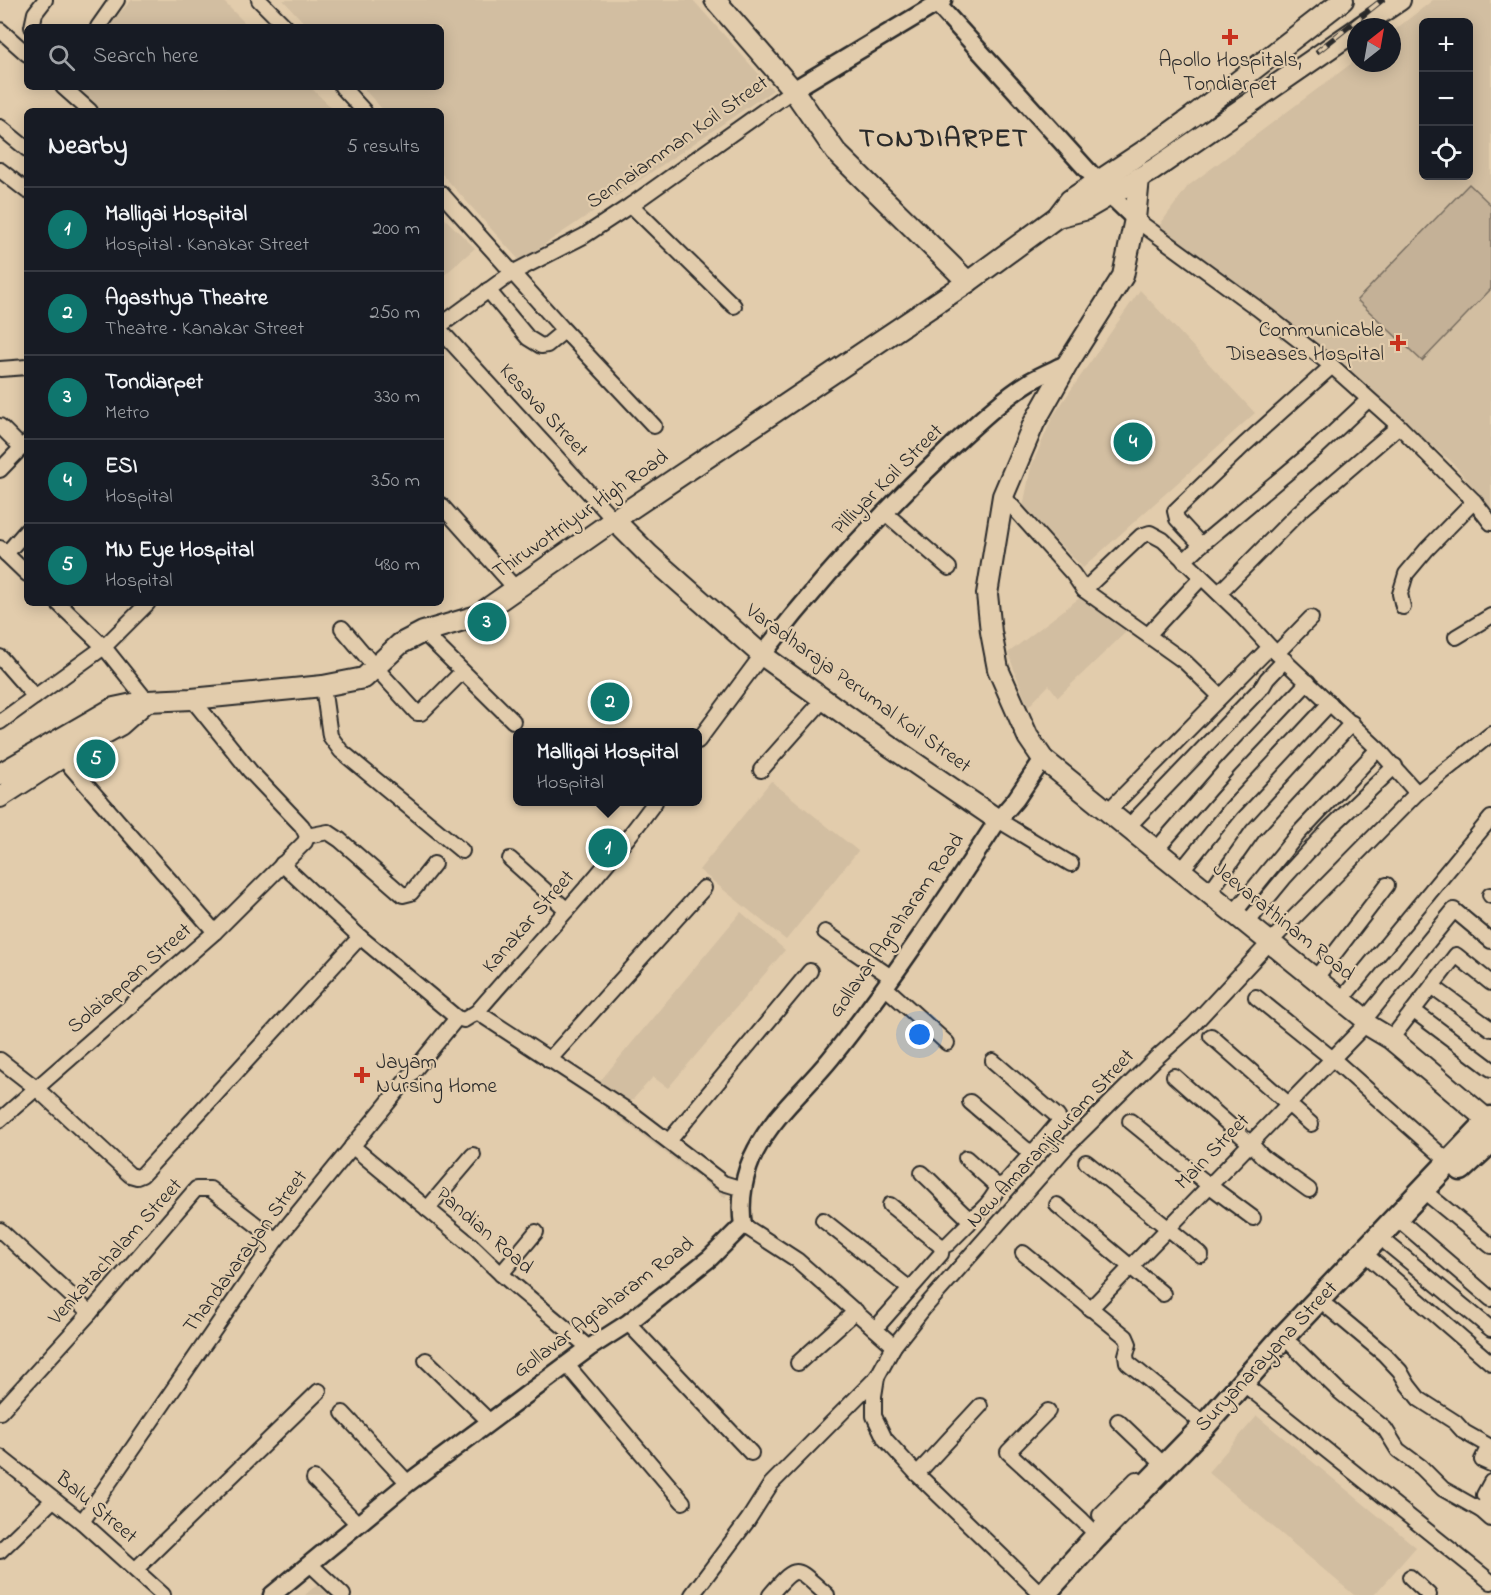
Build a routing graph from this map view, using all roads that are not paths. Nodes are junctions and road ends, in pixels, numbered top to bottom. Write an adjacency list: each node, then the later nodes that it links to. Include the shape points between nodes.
1 (45, 0): 9 (street)
2 (117, 0): 10 (street)
3 (260, 0): 11 (street)
4 (715, 0): 17 (main road)
5 (1343, 0): 25 (main road, Thiruvottriyur High Road)
6 (1400, 0): 8 (main road)
7 (940, 2): 17 (street, Sennaiamman Koil Street); 25 (street)
8 (1373, 18)
9 (33, 24)
10 (100, 24)
11 (283, 24)
12 (0, 30): 14 (street)
13 (1347, 36): 23 (main road, Thiruvottriyur High Road)
14 (24, 51)
15 (66, 90): 18 (street)
16 (345, 90): 19 (street)
17 (793, 90): 27 (street, Sennaiamman Koil Street); 30 (main road, via 836,152)
18 (87, 108)
19 (361, 108)
20 (0, 127): 21 (street)
21 (24, 147)
22 (0, 170): 24 (street)
23 (1138, 178): 25 (main road, Thiruvottriyur High Road); 28 (main road, Jeevarathinam Road)
24 (24, 188)
25 (1104, 188): 28 (street); 30 (main road, Thiruvottriyur High Road, via 1070,200 1057,217)
26 (444, 197): 29 (street)
27 (631, 205): 29 (street, Sennaiamman Koil Street, via 584,236); 32 (street)
28 (1135, 219): 36 (main road, Jeevarathinam Road, via 1123,276); 37 (street)
29 (512, 273): 31 (street, Sennaiamman Koil Street); 34 (street)
30 (968, 282): 50 (main road, Thiruvottriyur High Road)
31 (488, 290): 33 (street, Sennaiamman Koil Street); 34 (street, via 528,338 541,346)
32 (734, 306)
33 (444, 323)
34 (564, 331): 42 (street)
35 (444, 334): 50 (street, Kesava Street)
36 (1068, 363): 46 (main road, Jeevarathinam Road, via 1034,423); 49 (street, Pilliyar Koil Street, via 1022,387 966,433)
37 (1332, 366): 40 (street); 53 (street, via 1175,511 1177,519)
38 (24, 367): 39 (street)
39 (0, 369)
40 (1368, 400): 43 (street); 53 (street)
41 (0, 426): 44 (street)
42 (654, 426)
43 (1399, 426): 47 (street); 61 (street, via 1299,512)
44 (24, 445): 45 (street)
45 (0, 470)
46 (1003, 496): 60 (street); 92 (main road, Jeevarathinam Road, via 987,594 991,632 998,669 1028,737)
47 (1474, 501): 51 (street); 64 (street, via 1406,574 1400,594)
48 (444, 508): 59 (street)
49 (884, 512): 56 (street); 73 (street, Pilliyar Koil Street)
50 (614, 520): 59 (main road, Thiruvottriyur High Road); 73 (main road, Varadharaja Perumal Koil Street)
51 (1491, 522)
52 (24, 533): 54 (street)
53 (1201, 544): 55 (street)
54 (3, 551): 57 (street)
55 (1184, 561): 58 (street); 60 (street, via 1150,533 1141,536)
56 (949, 568)
57 (24, 571)
58 (1201, 578): 61 (street); 69 (street)
59 (516, 589): 68 (main road, Thiruvottriyur High Road, via 477,616)
60 (1084, 590): 69 (street)
61 (1219, 593): 72 (street)
62 (61, 606): 71 (street)
63 (145, 606): 71 (street)
64 (1403, 607)
65 (1491, 616): 70 (street)
66 (1311, 618): 72 (street)
67 (342, 628): 75 (street)
68 (423, 632): 75 (main road, Thiruvottriyur High Road, via 400,644); 76 (street)
69 (1148, 635): 79 (street, via 1185,662)
70 (1456, 637)
71 (104, 647): 80 (street); 83 (street)
72 (1277, 653): 77 (street); 79 (street); 102 (street, via 1263,686)
73 (762, 655): 82 (main road, Varadharaja Perumal Koil Street); 89 (street)
74 (0, 657): 80 (street)
75 (375, 667): 76 (street, via 417,713); 78 (main road, Thiruvottriyur High Road, via 364,678)
76 (462, 672): 85 (street)
77 (1308, 682): 84 (street); 104 (street)
78 (323, 686): 81 (main road, Thiruvottriyur High Road); 105 (street, via 330,736 341,751)
79 (1220, 696): 99 (street)
80 (34, 697): 86 (street)
81 (192, 699): 83 (main road, Thiruvottriyur High Road); 103 (street)
82 (824, 699): 94 (street); 101 (main road, Varadharaja Perumal Koil Street)
83 (147, 701): 91 (main road, via 120,725); 95 (main road, Thiruvottriyur High Road, via 114,708)
84 (1330, 703): 87 (street); 110 (street, via 1231,808)
85 (513, 721)
86 (0, 722)
87 (1352, 723): 90 (street); 113 (street, via 1253,831)
88 (1491, 734): 96 (street, New Amaranjipuram Street)
89 (702, 736)
90 (1378, 749): 93 (street); 115 (street, via 1298,834)
91 (62, 757): 97 (main road); 116 (street)
92 (1043, 759): 99 (main road, Jeevarathinam Road); 101 (street, Gollavar Agraharam Road)
93 (1395, 766): 96 (street); 115 (street)
94 (762, 770)
95 (0, 774)
96 (1417, 793): 120 (street, New Amaranjipuram Street)
97 (0, 797)
98 (651, 806): 114 (street, Kanakar Street)
99 (1107, 812): 102 (main road, Jeevarathinam Road)
100 (1491, 818): 127 (street)
101 (998, 820): 109 (street); 123 (street, Gollavar Agraharam Road)
102 (1127, 828): 104 (main road, Jeevarathinam Road)
103 (307, 836): 107 (street, Solaiappan Street); 108 (street, via 328,832 403,895 411,893)
104 (1155, 850): 110 (main road, Jeevarathinam Road)
105 (462, 851)
106 (510, 859): 114 (street)
107 (282, 864): 116 (street, Solaiappan Street); 118 (street)
108 (434, 864)
109 (1071, 864)
110 (1181, 871): 113 (main road, Jeevarathinam Road)
111 (1387, 885): 122 (street)
112 (704, 888): 137 (street)
113 (1209, 893): 115 (main road, Jeevarathinam Road)
114 (567, 910): 129 (street, Kanakar Street)
115 (1241, 918): 120 (main road, Jeevarathinam Road)
116 (215, 932): 142 (street, Solaiappan Street)
117 (825, 932): 123 (street)
118 (360, 937): 130 (street); 142 (street, via 142,1175 130,1175)
119 (1491, 941): 131 (street, Main Street, via 1454,910)
120 (1270, 942): 122 (main road, Jeevarathinam Road); 192 (street, New Amaranjipuram Street, via 1192,1026 1067,1146)
121 (810, 971): 149 (street)
122 (1314, 979): 127 (main road, Jeevarathinam Road)
123 (888, 982): 135 (street); 160 (street, Gollavar Agraharam Road, via 830,1060 769,1129 755,1151)
124 (1491, 983): 125 (street, via 1456,955)
125 (1432, 986): 128 (street); 132 (street)
126 (1257, 997): 138 (street)
127 (1341, 1000): 131 (main road, Jeevarathinam Road)
128 (1414, 1011): 134 (street); 140 (street)
129 (477, 1012): 130 (street, via 464,1020); 137 (street)
130 (457, 1018): 151 (street, Thandavarayan Street)
131 (1366, 1021): 134 (main road, Jeevarathinam Road); 138 (street, Main Street)
132 (1491, 1029)
133 (1211, 1036): 144 (street)
134 (1391, 1039): 148 (main road, Jeevarathinam Road)
135 (947, 1043)
136 (0, 1060): 142 (street)
137 (549, 1060): 149 (street)
138 (1334, 1060): 144 (street, Main Street); 156 (street)
139 (993, 1061): 152 (street, via 1059,1119 1035,1150)
140 (1491, 1069)
141 (1174, 1076): 150 (street)
142 (36, 1088): 145 (street, Solaiappan Street)
143 (970, 1102): 152 (street)
144 (1290, 1103): 147 (street); 150 (street, Main Street)
145 (0, 1120)
146 (1130, 1121): 159 (street)
147 (1311, 1124)
148 (1490, 1126): 156 (main road, Suryanarayana Street); 162 (main road, Suryanarayana Street)
149 (669, 1141): 160 (street, via 723,1182)
150 (1251, 1144): 159 (street, Main Street); 161 (street)
151 (352, 1146): 165 (street, Pandian Road); 174 (street, Thandavarayan Street)
152 (1028, 1151): 158 (street, via 1028,1157 1005,1183)
153 (473, 1155): 165 (street)
154 (966, 1158): 158 (street)
155 (1086, 1162): 171 (street)
156 (1449, 1162): 208 (main road, Suryanarayana Street)
157 (922, 1173): 166 (street)
158 (997, 1186): 166 (street, via 996,1193 975,1216)
159 (1210, 1186): 167 (street); 171 (street, Main Street)
160 (743, 1189): 169 (street, Gollavar Agraharam Road)
161 (1309, 1190)
162 (1431, 1197): 170 (main road, Suryanarayana Street); 175 (street)
163 (890, 1205): 176 (street)
164 (1057, 1205): 180 (street)
165 (427, 1209): 181 (street, Pandian Road)
166 (968, 1218): 176 (street, via 969,1222)
167 (1252, 1218)
168 (823, 1220): 182 (street)
169 (743, 1225): 187 (street, via 797,1260); 189 (street, Gollavar Agraharam Road, via 710,1258)
170 (1405, 1225): 177 (main road, Suryanarayana Street); 184 (street)
171 (1168, 1229): 179 (street); 180 (street, Main Street)
172 (0, 1230): 188 (street)
173 (536, 1232): 181 (street)
174 (276, 1240): 188 (street, Venkatachalam Street, via 210,1189 196,1188); 222 (street, Thandavarayan Street)
175 (1491, 1246)
176 (942, 1247): 182 (street, via 941,1254)
177 (1380, 1252): 185 (main road, Suryanarayana Street); 191 (street); 198 (street)
178 (1023, 1253): 186 (street)
179 (1201, 1255)
180 (1131, 1268): 183 (street); 186 (street, Main Street)
181 (501, 1274): 194 (street, Pandian Road)
182 (910, 1290): 190 (street)
183 (1163, 1294)
184 (1491, 1299)
185 (1329, 1308): 193 (main road, Suryanarayana Street); 211 (street, via 1384,1354 1419,1399 1489,1446 1482,1460)
186 (1090, 1309): 208 (street, via 1128,1341 1127,1362)
187 (856, 1311): 190 (street); 196 (street)
188 (90, 1313): 204 (street, Venkatachalam Street)
189 (628, 1323): 194 (street, Gollavar Agraharam Road); 209 (street)
190 (874, 1329): 192 (street)
191 (1491, 1329)
192 (894, 1346): 199 (street, New Amaranjipuram Street)
193 (1293, 1346): 200 (main road, Suryanarayana Street); 221 (street, via 1385,1430 1398,1450 1443,1489)
194 (589, 1348): 197 (street, Gollavar Agraharam Road)
195 (426, 1360): 207 (street)
196 (798, 1363)
197 (566, 1364): 207 (street, Gollavar Agraharam Road); 219 (street)
198 (1491, 1364)
199 (878, 1377): 213 (street, via 874,1416 885,1439); 233 (street, via 771,1484)
200 (1250, 1389): 229 (street); 237 (main road, Suryanarayana Street)
201 (319, 1391): 227 (street)
202 (980, 1406): 213 (street)
203 (1048, 1411): 224 (street, via 1008,1452 1070,1508)
204 (0, 1412)
205 (344, 1413): 216 (street)
206 (1118, 1421): 212 (street)
207 (490, 1422): 216 (street, Gollavar Agraharam Road)
208 (1205, 1425): 212 (main road, Suryanarayana Street)
209 (751, 1453)
210 (0, 1457): 218 (street, Balu Street)
211 (1491, 1464)
212 (1165, 1466): 217 (main road, Suryanarayana Street)
213 (916, 1474): 236 (street)
214 (314, 1479): 223 (street)
215 (1491, 1482): 221 (street, via 1484,1496 1488,1498)
216 (408, 1483): 223 (street, Gollavar Agraharam Road)
217 (1143, 1488): 220 (street, via 1136,1479); 224 (main road, Suryanarayana Street)
218 (53, 1500): 222 (street, Balu Street); 225 (street)
219 (683, 1502)
220 (1100, 1515)
221 (1487, 1515)
222 (82, 1522): 227 (street, Balu Street)
223 (358, 1524): 226 (street, Gollavar Agraharam Road)
224 (1095, 1538): 236 (main road, Suryanarayana Street)
225 (0, 1551)
226 (310, 1564): 231 (street, Gollavar Agraharam Road); 232 (street)
227 (136, 1569): 230 (street, Balu Street)
228 (1410, 1577): 238 (street)
229 (1491, 1582)
230 (163, 1595)
231 (272, 1595)
232 (343, 1595)
233 (692, 1595)
234 (770, 1595): 235 (street, via 795,1571)
235 (827, 1595)
236 (1042, 1595)
237 (1063, 1595)
238 (1429, 1595)

